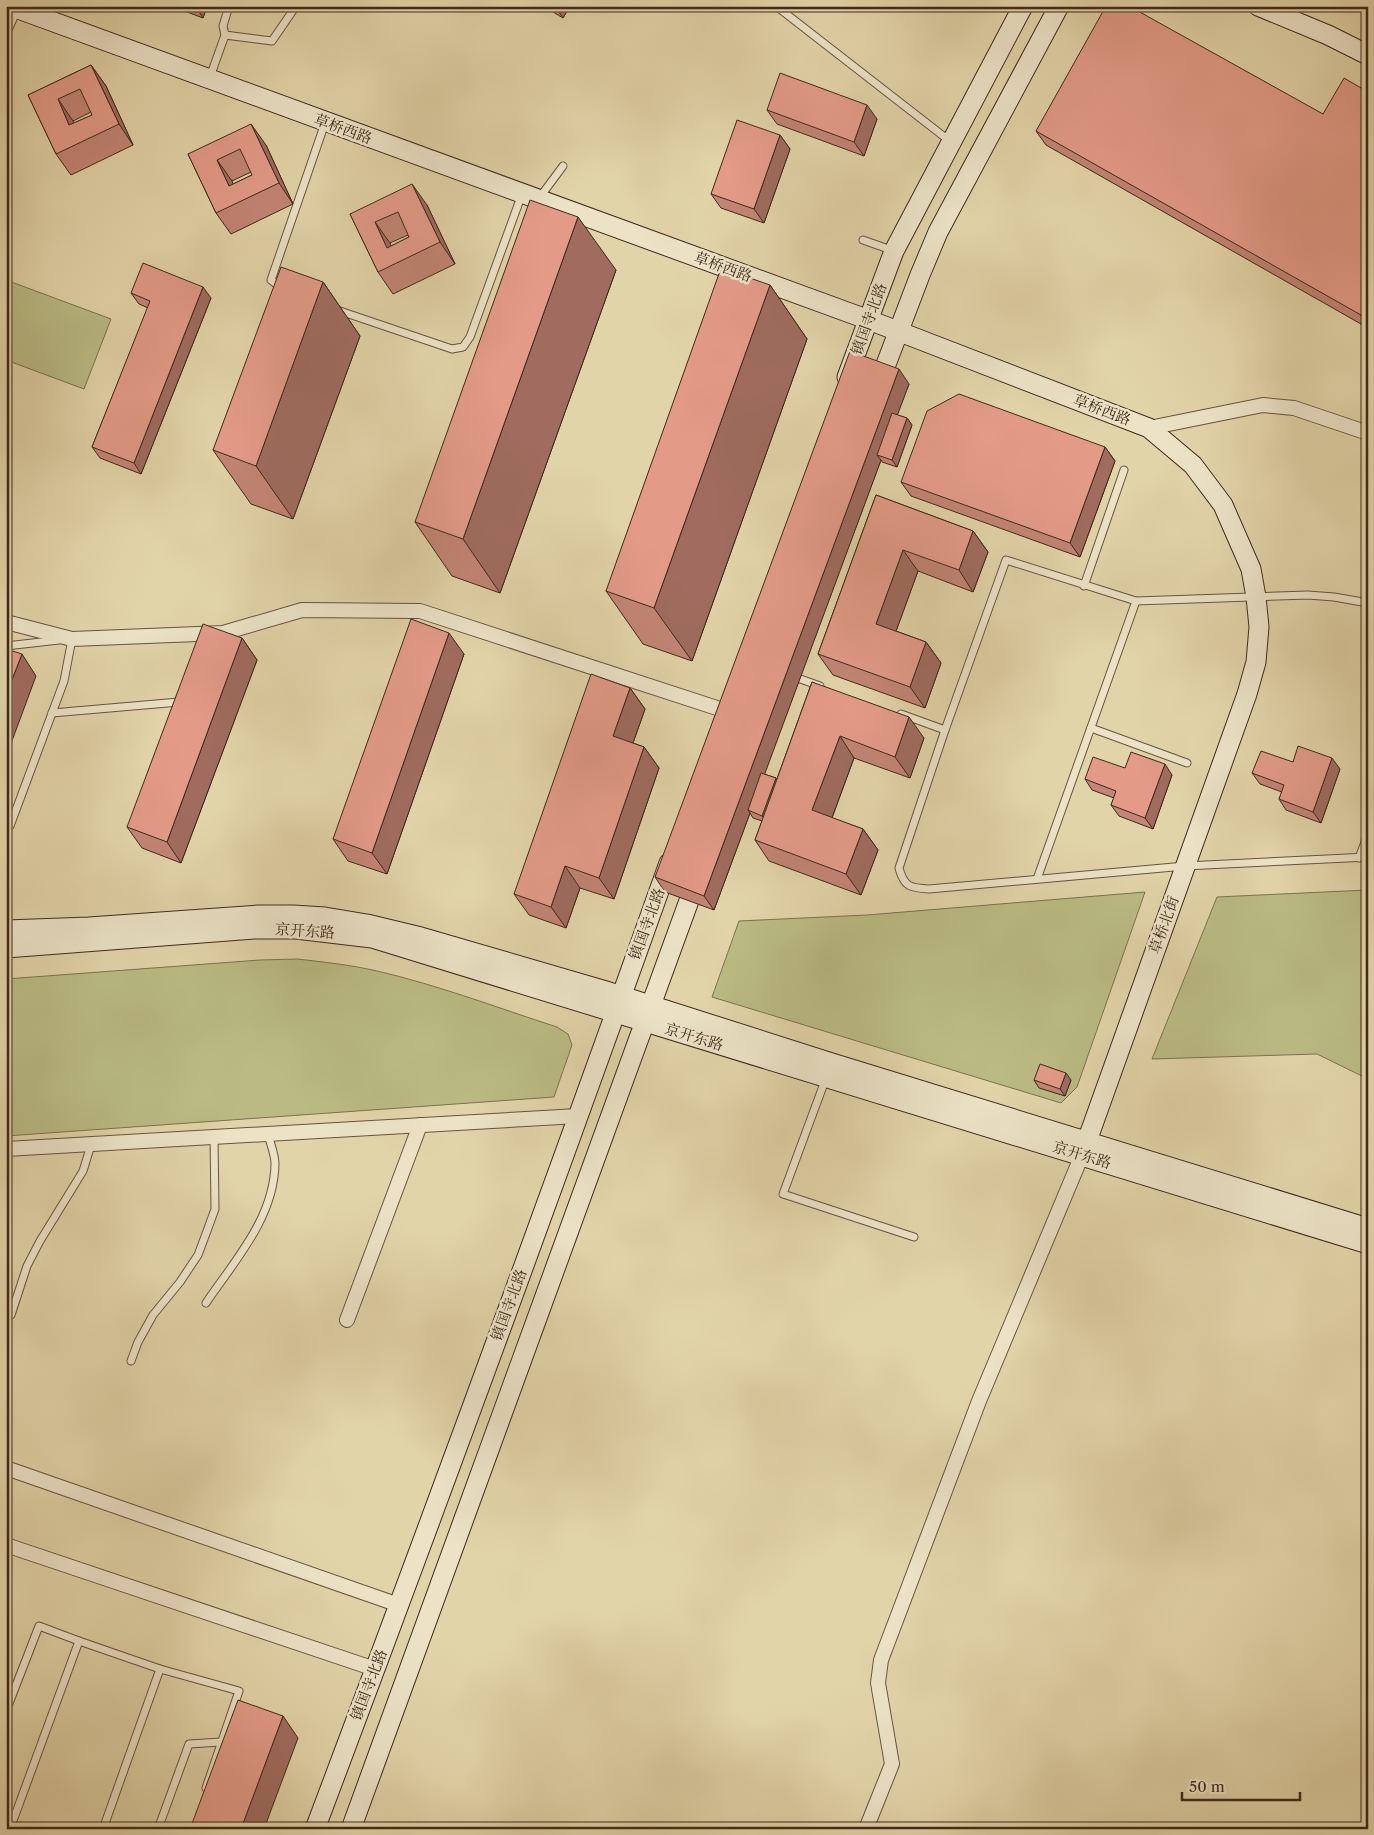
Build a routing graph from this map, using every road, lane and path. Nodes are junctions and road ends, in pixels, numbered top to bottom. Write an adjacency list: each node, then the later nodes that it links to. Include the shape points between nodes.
1 (229, 6): 9 (lane, via 223,26)
2 (296, 6): 9 (lane, via 272,41)
3 (776, 6): 13 (lane)
4 (1024, 6): 13 (street, 镇国寺北路)
5 (1059, 6): 21 (street, via 938,232)
6 (1258, 6): 10 (street)
7 (12, 7): 8 (street); 11 (street, 草桥西路)
8 (6, 26)
9 (225, 35): 11 (lane)
10 (1368, 55)
11 (209, 80): 12 (street, 草桥西路)
12 (325, 122): 15 (street, 草桥西路); 18 (lane, via 271,280)
13 (951, 143): 17 (street, 镇国寺北路)
14 (563, 166): 15 (lane)
15 (530, 197): 19 (lane, via 464,347 452,349); 20 (street, 草桥西路)
16 (863, 240): 17 (lane)
17 (894, 251): 20 (street, 镇国寺北路)
18 (289, 294)
19 (325, 306)
20 (869, 320): 21 (street, 草桥西路); 22 (street, 镇国寺北路)
21 (899, 332): 23 (street); 24 (street, 草桥西路)
22 (843, 389)
23 (870, 407)
24 (1149, 428): 25 (street, via 1263,405 1294,408); 29 (street, 草桥西路, via 1193,465 1223,505 1251,569)
25 (1368, 433)
26 (1124, 470): 27 (lane)
27 (1084, 586): 30 (lane); 45 (lane, via 1006,560)
28 (1368, 594): 31 (lane)
29 (1256, 597): 30 (lane); 31 (lane, via 1308,595); 38 (street, 草桥西路, via 1259,628 1256,662)
30 (1136, 602): 43 (lane)
31 (1366, 603)
32 (6, 622): 33 (street)
33 (72, 639): 34 (lane); 40 (street, via 223,633 302,610 420,611); 42 (lane, via 64,681)
34 (6, 646)
35 (782, 673): 36 (lane)
36 (826, 688)
37 (730, 692): 40 (street)
38 (1246, 694): 53 (street, 草桥北街)
39 (179, 702): 42 (lane)
40 (723, 710): 44 (street)
41 (890, 710): 45 (lane)
42 (52, 713): 47 (lane)
43 (1091, 728): 46 (lane); 54 (lane)
44 (717, 729)
45 (946, 730): 54 (lane, via 899,868 901,878 914,888 929,889)
46 (1187, 763)
47 (10, 826)
48 (1368, 834): 51 (lane)
49 (676, 842): 57 (street, 镇国寺北路)
50 (1368, 857): 51 (lane)
51 (1359, 858): 53 (lane)
52 (703, 864): 58 (street, 镇国寺北路)
53 (1185, 866): 54 (lane); 65 (street, 草桥北街)
54 (1037, 879)
55 (6, 930): 57 (street, 京开东路, via 259,915 325,917 421,937)
56 (6, 948): 57 (street, 京开东路, via 254,929 296,929 372,938)
57 (619, 1005): 58 (street, 京开东路); 60 (street, 镇国寺北路)
58 (648, 1014): 59 (street, 京开东路); 87 (street, 镇国寺北路)
59 (829, 1071): 65 (street, 京开东路); 68 (lane, via 783,1194)
60 (578, 1116): 61 (street); 76 (street, 镇国寺北路)
61 (420, 1125): 62 (street); 72 (street)
62 (268, 1134): 63 (street); 70 (lane, via 276,1162 265,1210 256,1229)
63 (214, 1137): 64 (street); 73 (lane, via 215,1209 198,1255 153,1315)
64 (90, 1144): 66 (street); 71 (lane, via 82,1171 27,1266)
65 (1084, 1148): 67 (street, 京开东路); 69 (street, 京开东路); 88 (street, via 979,1401 881,1660 878,1683 892,1764)
66 (6, 1150)
67 (1368, 1228)
68 (914, 1237)
69 (1368, 1244)
70 (206, 1303)
71 (11, 1315)
72 (347, 1320)
73 (132, 1361)
74 (6, 1468): 76 (street)
75 (6, 1545): 79 (street)
76 (399, 1606): 79 (street, 镇国寺北路)
77 (79, 1641): 78 (lane); 80 (lane, via 39,1626); 83 (lane)
78 (160, 1669): 81 (lane, via 240,1691); 84 (lane)
79 (375, 1669): 86 (street, 镇国寺北路)
80 (6, 1706)
81 (221, 1742): 82 (lane); 85 (lane, via 189,1744)
82 (204, 1794)
83 (10, 1829)
84 (103, 1829)
85 (158, 1829)
86 (315, 1829)
87 (351, 1829)
88 (866, 1829)

